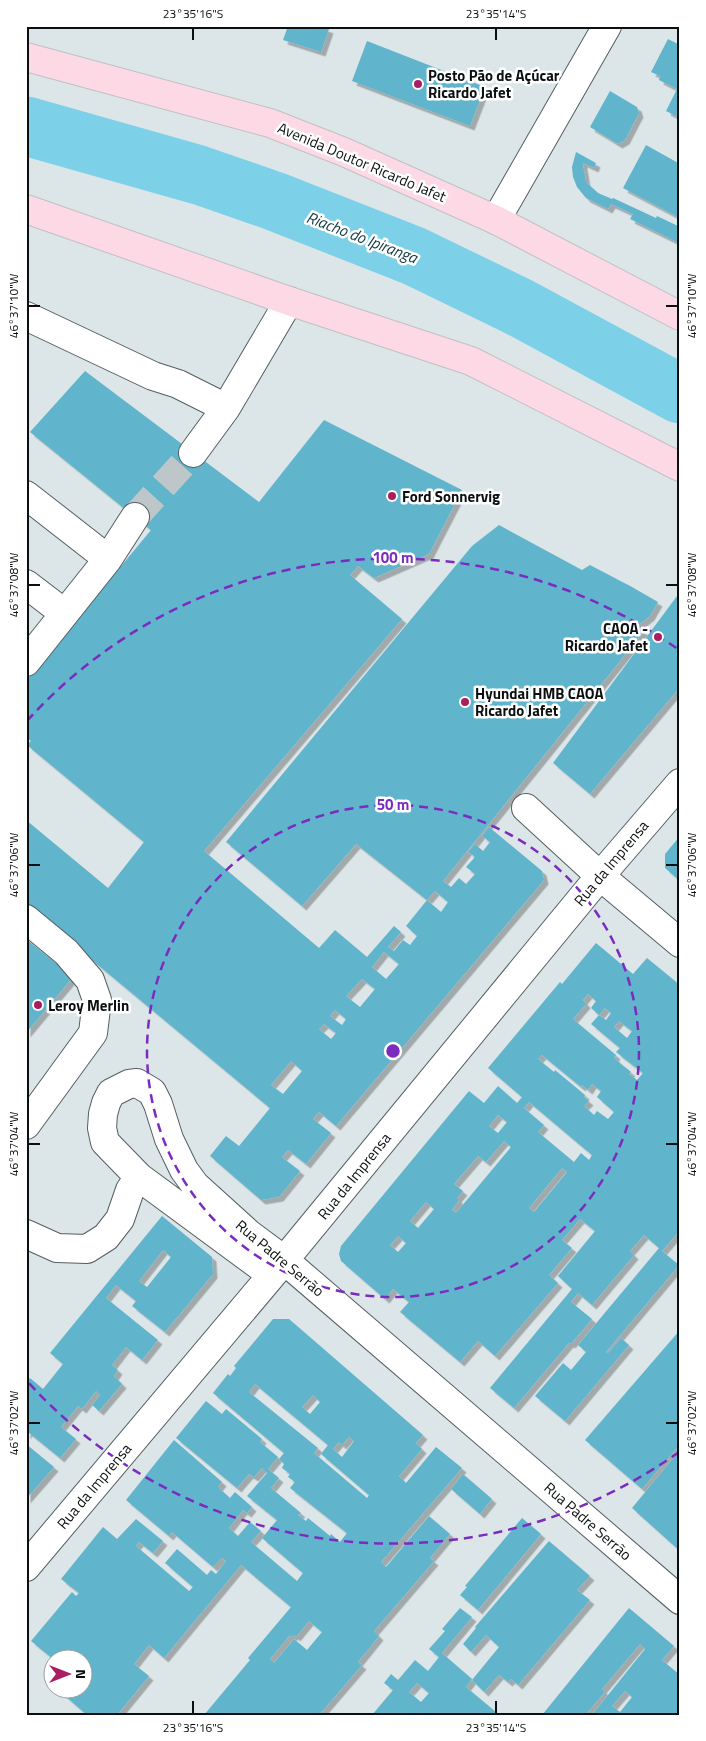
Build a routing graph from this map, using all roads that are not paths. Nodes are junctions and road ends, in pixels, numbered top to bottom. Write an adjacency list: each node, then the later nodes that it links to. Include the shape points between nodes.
1 (607, 26): 4 (street)
2 (26, 57): 4 (main road, Avenida Doutor Ricardo Jafet, via 270,123 344,152)
3 (26, 210): 5 (main road)
4 (496, 220): 7 (main road, Avenida Doutor Ricardo Jafet)
5 (289, 301): 8 (street); 10 (main road, via 471,361)
6 (26, 316): 8 (street)
7 (680, 316)
8 (226, 408): 9 (street)
9 (193, 452)
10 (680, 468)
11 (26, 494): 13 (street)
12 (135, 517): 13 (street)
13 (108, 559): 15 (street)
14 (26, 584): 15 (street)
15 (64, 613): 16 (street)
16 (26, 662)
17 (680, 783): 19 (street, Rua da Imprensa)
18 (526, 808): 19 (street)
19 (600, 876): 21 (street); 25 (street, Rua da Imprensa)
20 (26, 919): 22 (street, via 66,952 90,980 97,1000 93,1033)
21 (680, 943)
22 (26, 1124)
23 (139, 1177): 24 (street, via 130,1190 120,1219 106,1237 87,1249 57,1248); 25 (street, Rua Padre Serrão); 25 (street, Rua Padre Serrão, via 105,1142 102,1128 106,1102 111,1094 137,1083 152,1092 169,1139 195,1185 249,1234)
24 (26, 1234)
25 (278, 1268): 26 (street, Rua da Imprensa); 27 (street, Rua Padre Serrão)
26 (26, 1567)
27 (680, 1600)

